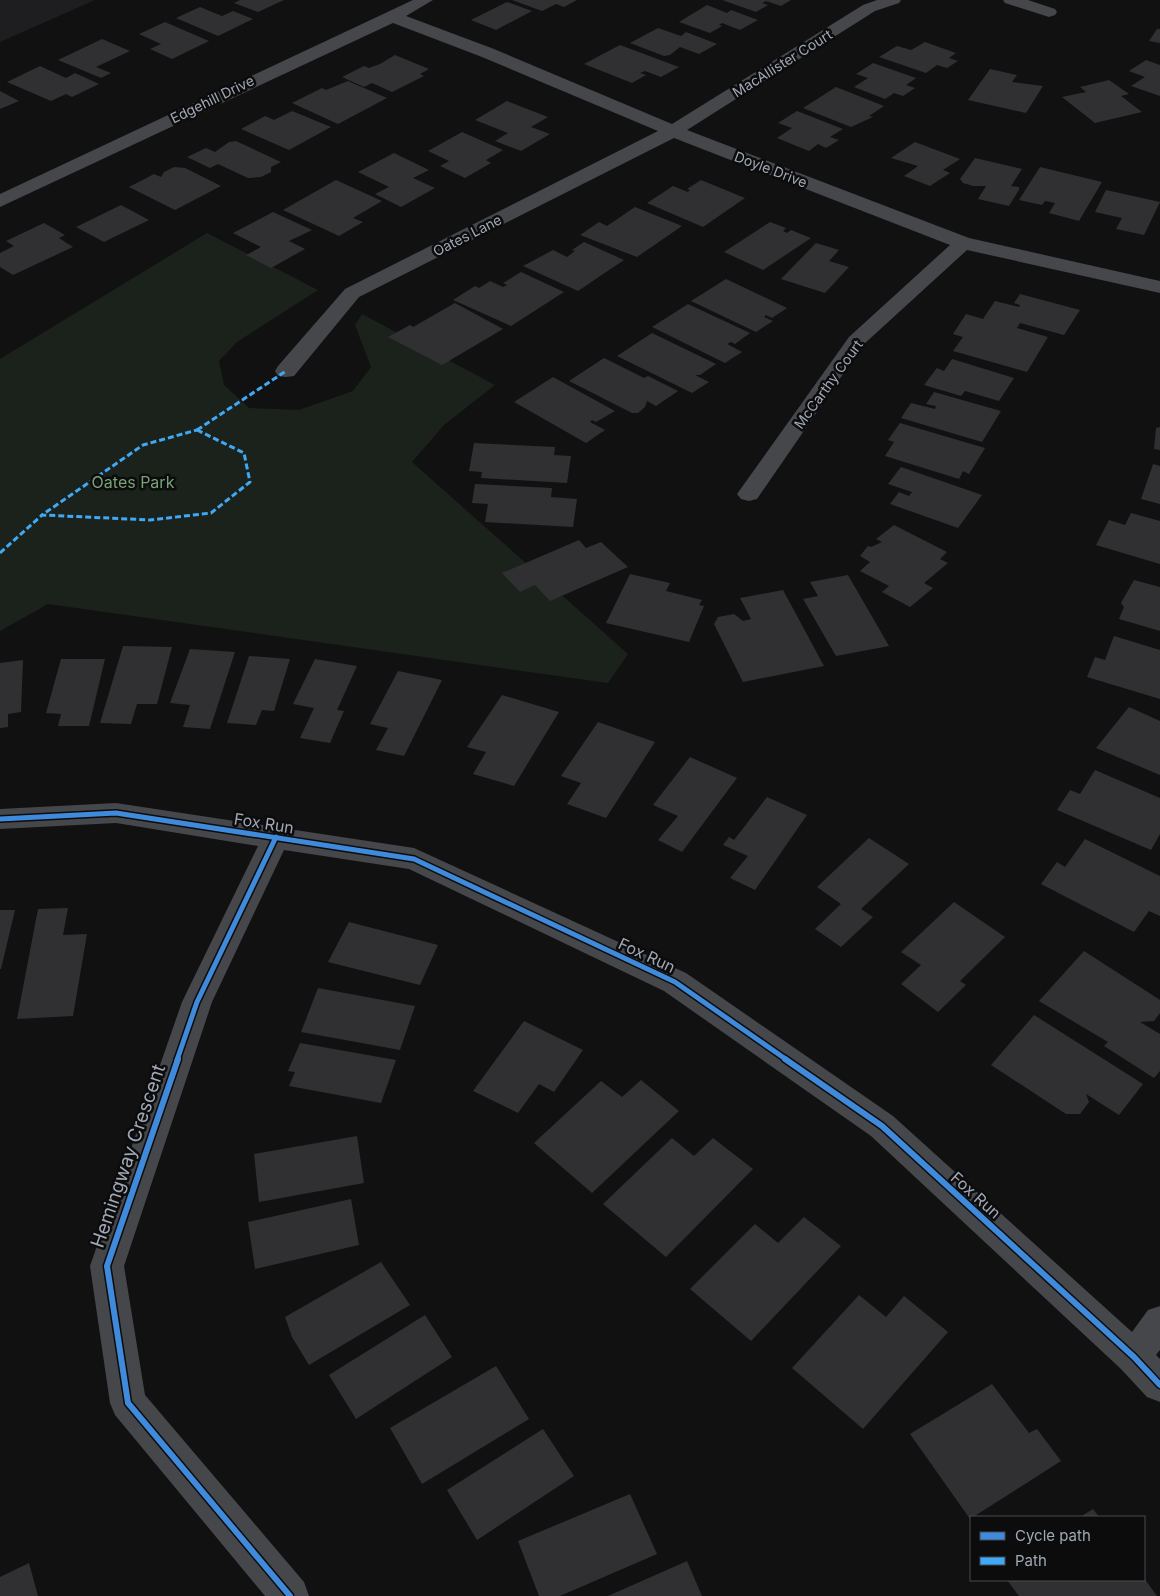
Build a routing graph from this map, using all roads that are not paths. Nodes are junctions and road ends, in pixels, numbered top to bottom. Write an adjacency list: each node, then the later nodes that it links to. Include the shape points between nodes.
1 (425, 0): 5 (street, Edgehill Drive)
2 (893, 0): 6 (street, MacAllister Court, via 869,8)
3 (1011, 0): 4 (street)
4 (1049, 12)
5 (392, 18): 6 (street, Doyle Drive); 7 (street, Edgehill Drive, via 259,77)
6 (673, 131): 8 (street, Doyle Drive); 10 (street, Oates Lane, via 352,293)
7 (0, 201)
8 (963, 243): 9 (street, Doyle Drive); 11 (street, McCarthy Court, via 856,342)
9 (1160, 287)
10 (286, 371)
11 (749, 494)
12 (0, 819): 13 (street, Fox Run, via 116,814)
13 (276, 837): 15 (street, Fox Run, via 414,859 675,982 882,1126); 17 (street, Hemingway Crescent, via 197,1002 107,1266 128,1403)
14 (1160, 1322): 15 (street)
15 (1134, 1357): 16 (street, Fox Run)
16 (1160, 1385)
17 (290, 1596)

